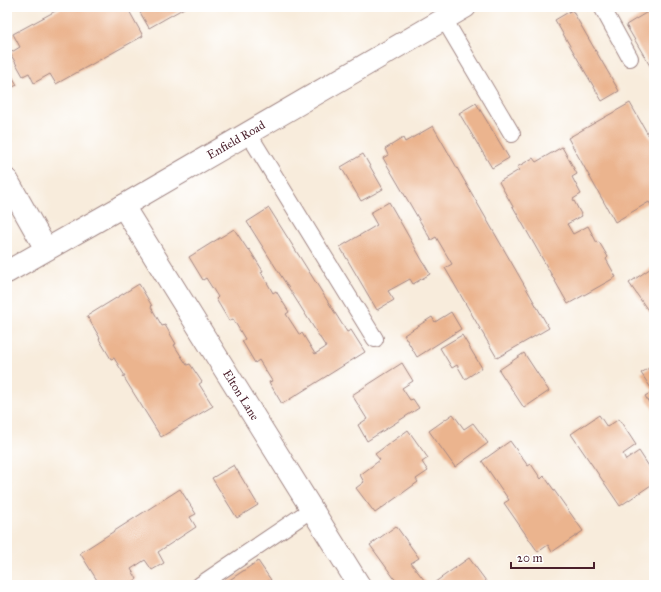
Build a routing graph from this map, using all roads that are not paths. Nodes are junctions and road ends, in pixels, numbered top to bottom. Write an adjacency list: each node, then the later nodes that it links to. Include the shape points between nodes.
1 (465, 7): 3 (street, Enfield Road)
2 (604, 8): 4 (lane)
3 (444, 19): 5 (street, Enfield Road); 6 (lane)
4 (630, 58)
5 (248, 133): 8 (street, Enfield Road); 11 (lane)
6 (512, 134)
7 (7, 180): 9 (street)
8 (123, 206): 9 (street, Enfield Road); 12 (street, Elton Lane)
9 (46, 250): 10 (street, Enfield Road)
10 (7, 272)
11 (375, 339)
12 (312, 509): 13 (lane); 14 (street, Elton Lane)
13 (200, 585)
14 (359, 585)

